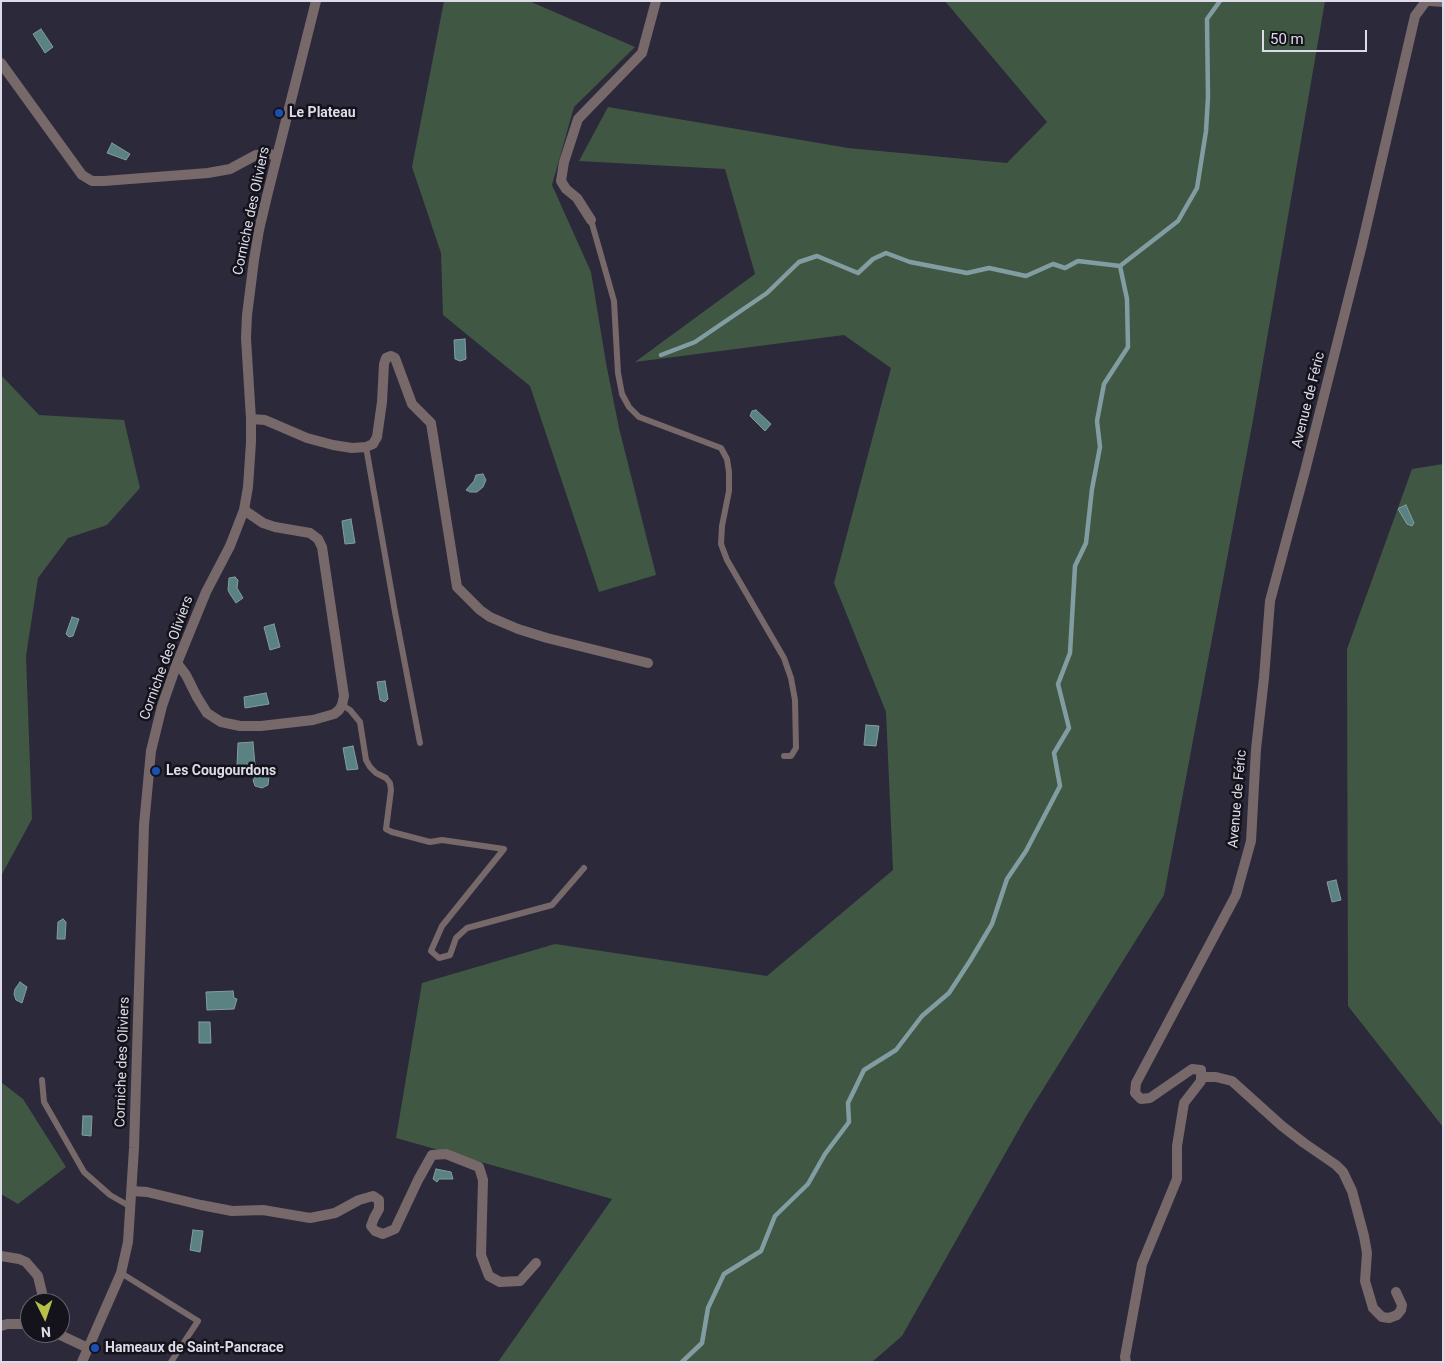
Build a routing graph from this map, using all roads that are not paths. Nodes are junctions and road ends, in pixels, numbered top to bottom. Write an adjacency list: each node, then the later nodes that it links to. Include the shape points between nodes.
1 (316, 1): 7 (street, Corniche des Oliviers)
2 (656, 1): 8 (street, via 642,53 578,119 564,162 561,181)
3 (1426, 1): 18 (street, Avenue de Féric, via 1415,16 1362,245 1270,601 1251,841 1236,894 1136,1083 1135,1093 1141,1099 1150,1098 1192,1069 1201,1070)
4 (1430, 1): 5 (street)
5 (1443, 2)
6 (1, 63): 7 (street, via 82,174 92,180 208,173 230,169 256,155)
7 (278, 155): 9 (street, Corniche des Oliviers, via 259,230 247,315)
8 (591, 220): 16 (lane, via 614,300 618,373 622,394 629,407 639,417 721,448 727,459 729,491 721,544 784,658 791,678 796,748 791,756)
9 (251, 419): 10 (street, via 265,420 332,445); 11 (street, Corniche des Oliviers)
10 (366, 447): 13 (street, via 373,444 377,436 384,364 391,356 395,358 412,404 431,423 457,587 490,617 518,629); 15 (lane)
11 (244, 510): 12 (street, Corniche des Oliviers); 14 (street, via 263,523 310,533 318,539 322,547 344,696)
12 (177, 663): 14 (street, via 207,713 221,722 261,726 313,720 334,714); 20 (street, Corniche des Oliviers, via 156,729 148,778)
13 (648, 664)
14 (342, 705): 17 (lane, via 360,722 370,767 390,783 386,829 430,842 442,840 504,849 442,926 431,951 439,958 450,955 456,938 467,928 552,905)
15 (420, 743)
16 (784, 756)
17 (584, 868)
18 (1201, 1077): 25 (street, via 1232,1081 1282,1126 1343,1172 1352,1191 1364,1236 1367,1253 1365,1281 1373,1308 1382,1317 1389,1318 1401,1310); 33 (street, via 1184,1103 1176,1179 1142,1264)
19 (42, 1080): 21 (lane, via 44,1102 84,1172 110,1195)
20 (132, 1191): 21 (street, Corniche des Oliviers); 23 (street, via 232,1211 263,1210 310,1218 335,1213 373,1196 378,1200 379,1209 371,1226 383,1234 395,1230 432,1155 446,1154 479,1166 484,1180 481,1255 489,1276 500,1282 520,1281)
21 (131, 1207): 24 (street, Corniche des Oliviers)
22 (1, 1256): 26 (street, via 26,1262 38,1276)
23 (536, 1263)
24 (122, 1273): 30 (street, Corniche des Oliviers); 32 (lane, via 198,1320)
25 (1396, 1292)
26 (42, 1293)
27 (20, 1324): 28 (street)
28 (1, 1326)
29 (70, 1340): 30 (street)
30 (88, 1348): 31 (street, Corniche des Oliviers)
31 (82, 1362)
32 (171, 1362)
33 (1126, 1362)

